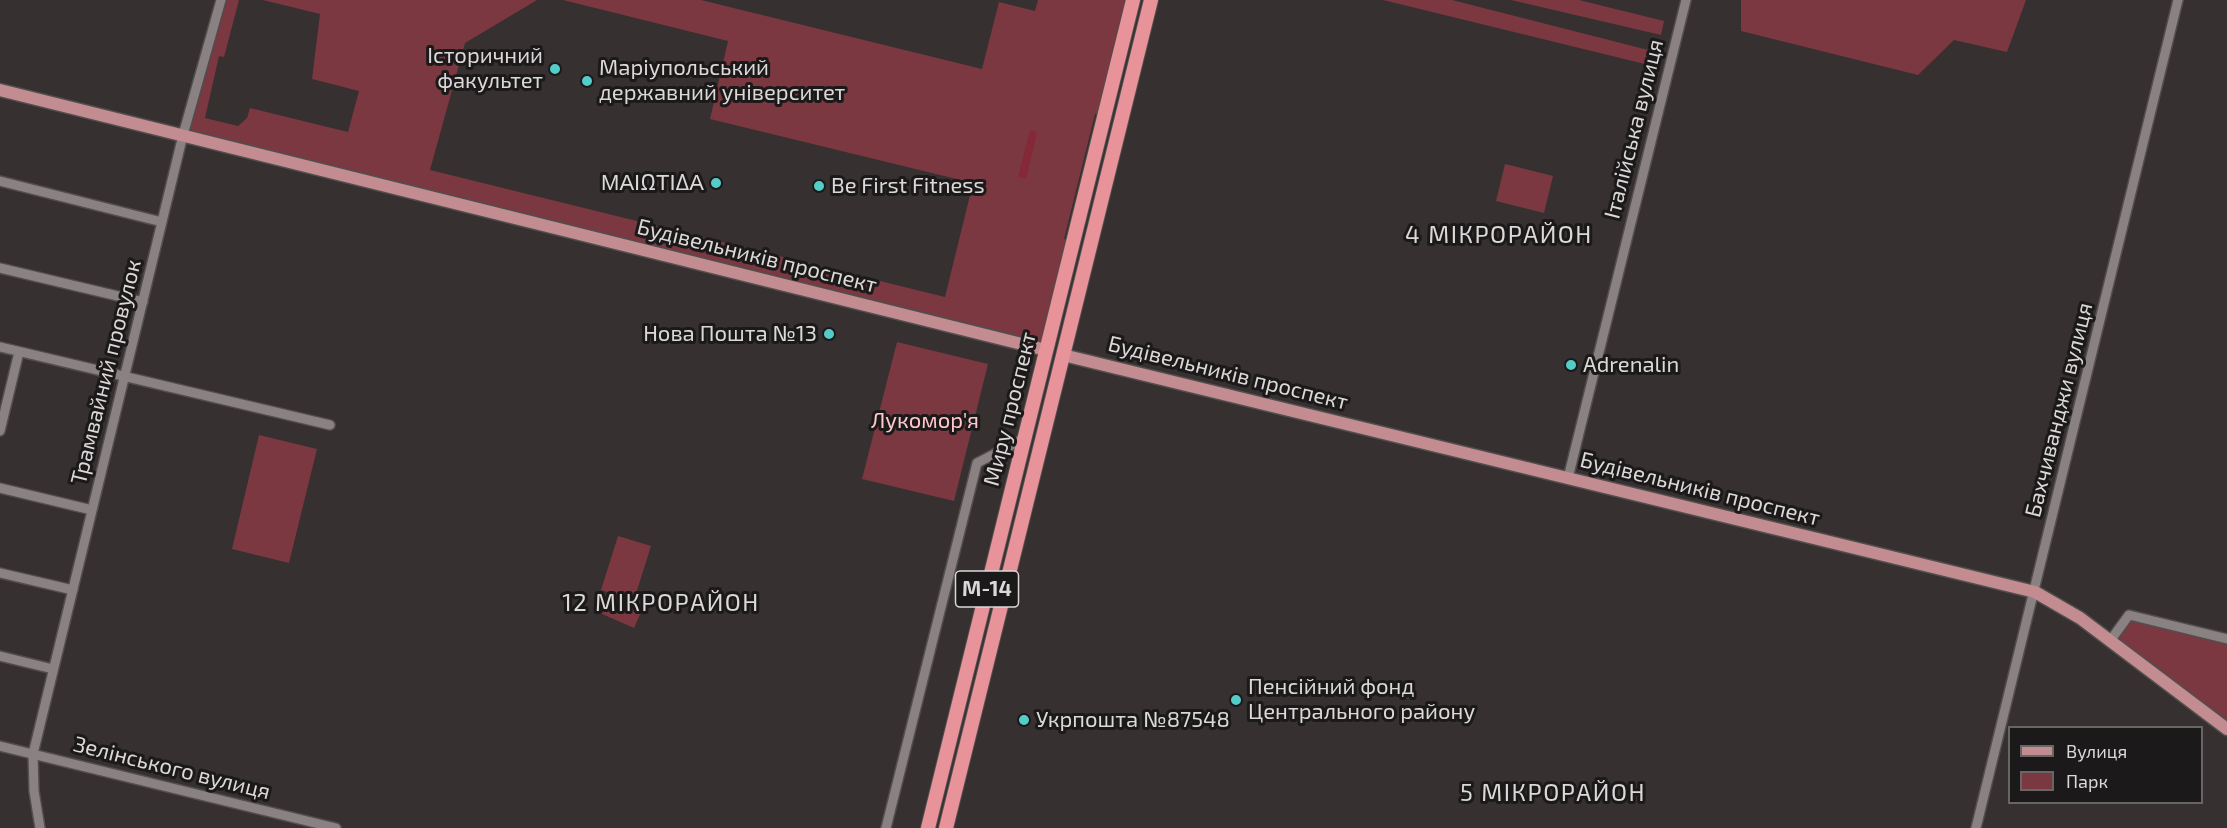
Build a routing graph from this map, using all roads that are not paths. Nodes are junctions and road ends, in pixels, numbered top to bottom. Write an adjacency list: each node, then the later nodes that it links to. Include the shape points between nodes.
1 (221, 0): 7 (street, Трамвайний провулок)
2 (1133, 0): 13 (highway, Миру проспект / М-14)
3 (1151, 0): 15 (highway, Миру проспект / М-14)
4 (1686, 0): 20 (street, Італійська вулиця)
5 (2178, 0): 25 (street, Бахчиванджи вулиця)
6 (0, 90): 7 (main road, Будівельників проспект)
7 (183, 135): 9 (street, Трамвайний провулок); 13 (main road, Будівельників проспект)
8 (0, 181): 9 (street)
9 (162, 222): 11 (street, Трамвайний провулок)
10 (0, 268): 11 (street)
11 (143, 302): 16 (street, Трамвайний провулок)
12 (0, 347): 14 (street)
13 (1046, 350): 15 (highway, Будівельників проспект); 19 (highway, Миру проспект / М-14)
14 (19, 352): 16 (street); 18 (street)
15 (1064, 354): 20 (main road, Будівельників проспект); 37 (highway, Миру проспект / М-14)
16 (125, 376): 17 (street); 22 (street, Трамвайний провулок)
17 (330, 425)
18 (0, 430)
19 (1025, 438): 35 (street, via 977,463); 36 (highway, Миру проспект / М-14)
20 (1568, 478): 25 (main road, Будівельників проспект)
21 (0, 488): 22 (street)
22 (92, 510): 24 (street, Трамвайний провулок)
23 (0, 573): 24 (street)
24 (73, 590): 29 (street, Трамвайний провулок)
25 (2035, 592): 27 (main road, Будівельників проспект); 38 (street, Бахчиванджи вулиця)
26 (2227, 639): 27 (street, via 2129,615)
27 (2110, 641): 30 (main road, Будівельників проспект)
28 (0, 656): 29 (street)
29 (53, 669): 32 (street, Трамвайний провулок)
30 (2227, 729)
31 (0, 746): 32 (street, Зелінського вулиця)
32 (33, 754): 33 (street, Трамвайний провулок); 34 (street, Зелінського вулиця)
33 (40, 828)
34 (336, 828)
35 (886, 828)
36 (928, 828)
37 (946, 828)
38 (1976, 828)

